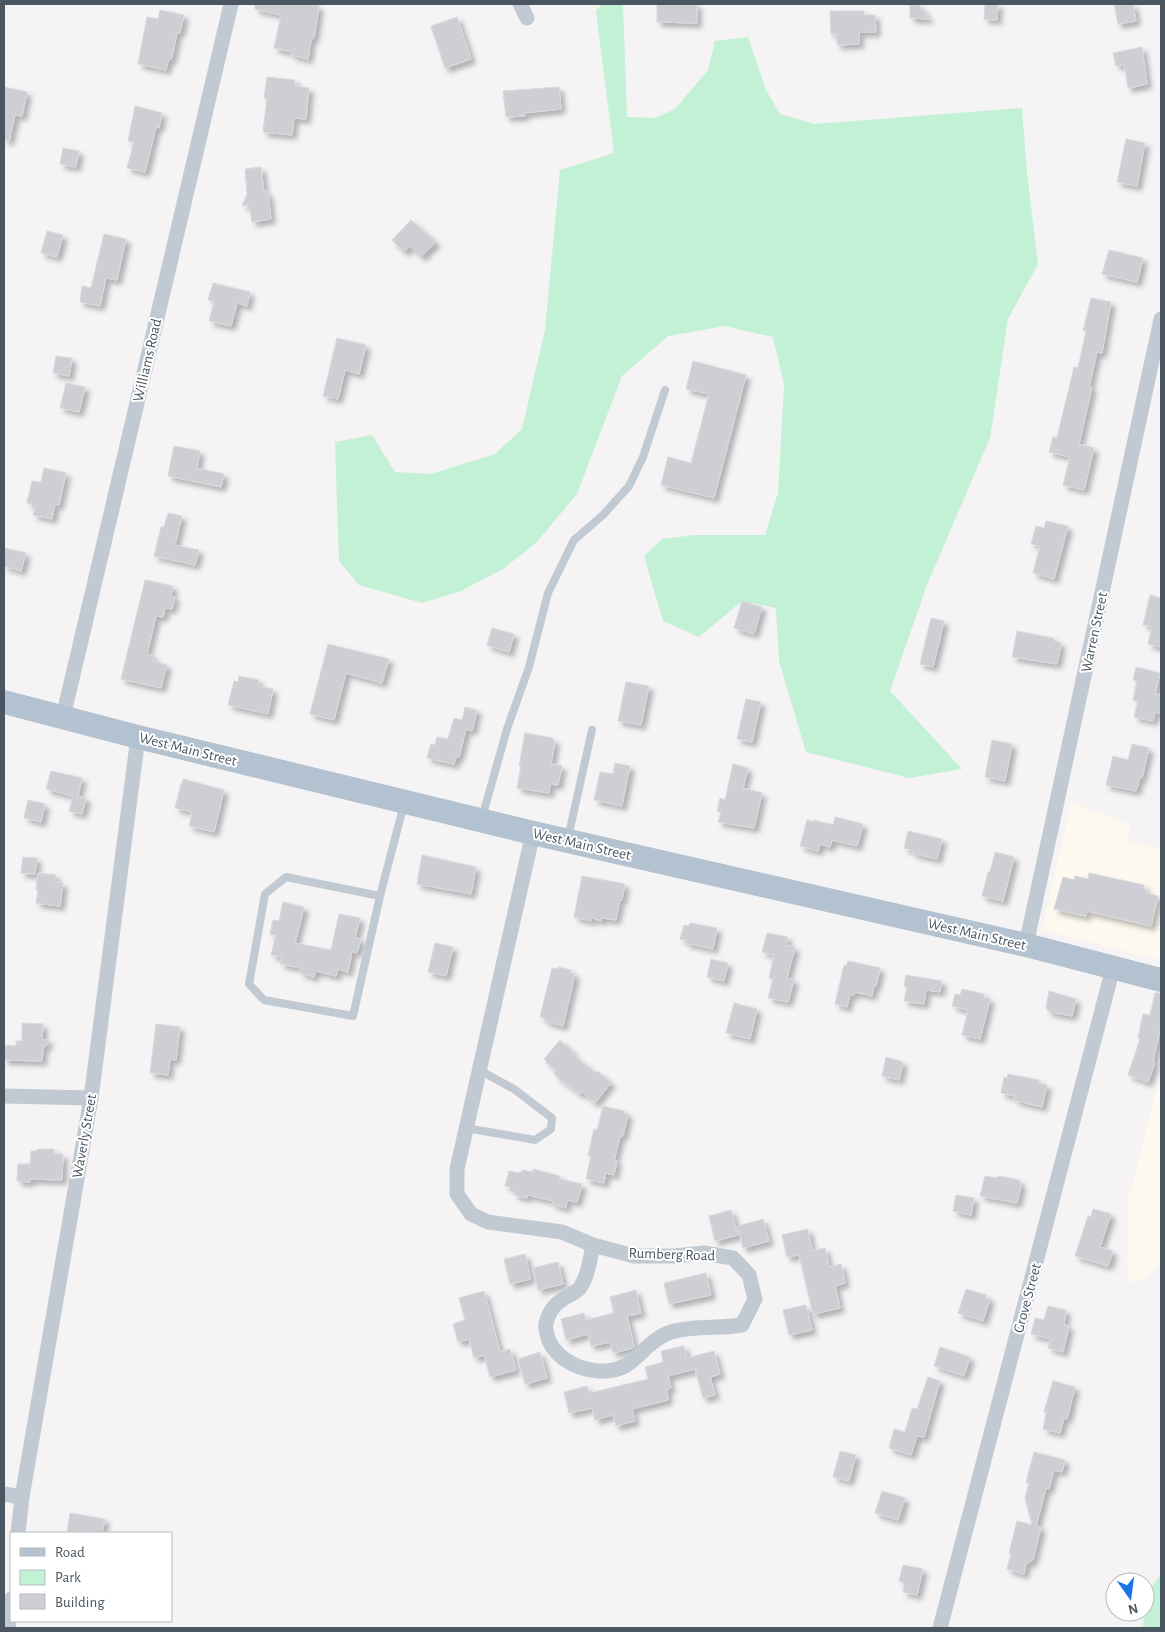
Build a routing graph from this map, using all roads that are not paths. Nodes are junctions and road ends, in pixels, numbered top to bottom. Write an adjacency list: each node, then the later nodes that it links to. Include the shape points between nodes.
1 (230, 4): 7 (street, Williams Road)
2 (520, 4): 3 (street)
3 (527, 18)
4 (1161, 320): 15 (street, Warren Street)
5 (665, 390): 11 (lane, via 643,457 629,486 574,540 548,593)
6 (4, 702): 7 (main road, West Main Street)
7 (63, 717): 9 (main road, West Main Street)
8 (592, 730): 13 (lane)
9 (138, 737): 10 (main road, West Main Street); 20 (street, Waverly Street)
10 (405, 802): 11 (main road, West Main Street); 14 (lane)
11 (482, 820): 12 (main road, West Main Street)
12 (533, 833): 13 (main road, West Main Street); 18 (street, Rumberg Road)
13 (567, 840): 15 (main road, West Main Street)
14 (380, 896): 14 (lane, via 352,1016 264,1000 249,984 265,894 286,877)
15 (1026, 945): 16 (main road, West Main Street)
16 (1113, 968): 17 (main road, West Main Street); 28 (street, Grove Street)
17 (1161, 980)
18 (479, 1070): 21 (street, Rumberg Road); 21 (lane, via 514,1089 552,1118 551,1130 535,1140)
19 (4, 1096): 20 (street)
20 (91, 1098): 24 (street, Waverly Street)
21 (466, 1128): 22 (street, Rumberg Road, via 457,1169 457,1194 471,1214 488,1222 562,1232)
22 (593, 1245): 22 (street, Rumberg Road, via 634,1256 704,1253 733,1258 749,1275 755,1299 742,1325 692,1327 668,1333 625,1366 608,1371 590,1370 562,1359 549,1344 546,1325 552,1307 579,1290)
23 (4, 1494): 24 (street)
24 (22, 1497): 25 (street, Waverly Street)
25 (18, 1532)
26 (10, 1609): 27 (street)
27 (8, 1628)
28 (940, 1628)

